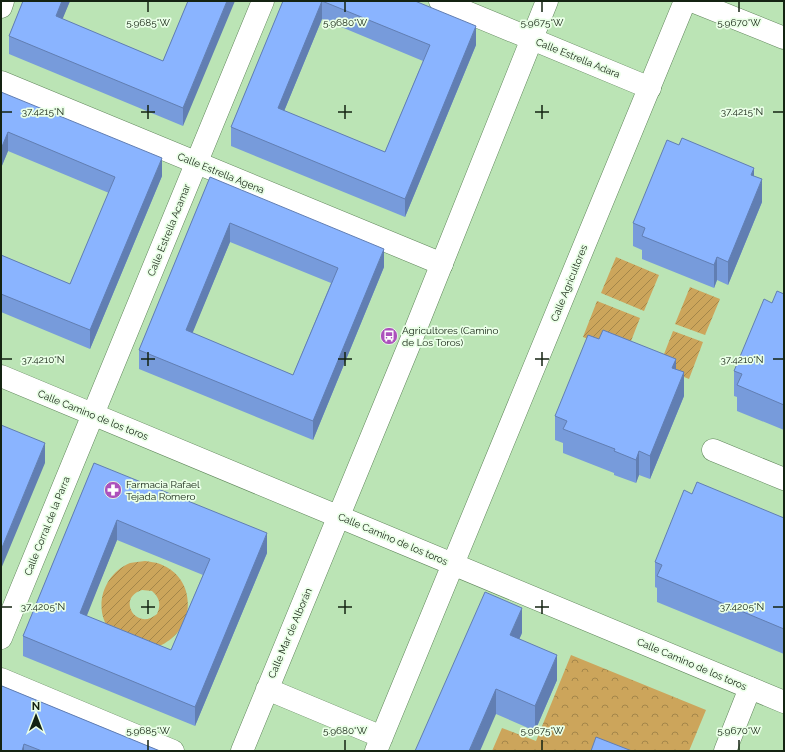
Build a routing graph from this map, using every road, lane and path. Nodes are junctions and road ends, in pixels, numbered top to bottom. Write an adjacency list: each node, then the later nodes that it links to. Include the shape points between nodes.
1 (3, 1): 7 (street)
2 (263, 1): 12 (street, Calle Estrella Acamar)
3 (440, 1): 9 (street, Calle Estrella Adara)
4 (547, 1): 9 (street)
5 (685, 1): 11 (street, Calle Agricultores)
6 (692, 1): 8 (street)
7 (1, 7)
8 (784, 38)
9 (532, 39): 11 (street, Calle Estrella Adara); 13 (street)
10 (1, 82): 12 (street, Calle Estrella Agena)
11 (650, 88): 19 (street, Calle Agricultores)
12 (196, 163): 13 (street, Calle Estrella Agena); 15 (street, Calle Estrella Acamar)
13 (442, 264): 18 (street)
14 (1, 376): 15 (street, Calle Camino de los toros)
15 (93, 415): 18 (street, Calle Camino de los toros); 20 (street, Calle Corral de la Parra)
16 (713, 450): 17 (street)
17 (784, 479)
18 (339, 516): 19 (street, Calle Camino de los toros); 23 (street, Calle Mar de Alborán)
19 (453, 564): 22 (street, Calle Camino de los toros); 25 (street)
20 (1, 638)
21 (1, 679): 26 (street)
22 (750, 688): 24 (street, Calle Camino de los toros); 28 (street)
23 (267, 689): 25 (street); 27 (street, Calle Mar de Alborán)
24 (784, 702)
25 (379, 744)
26 (173, 751)
27 (242, 751)
28 (725, 751)

